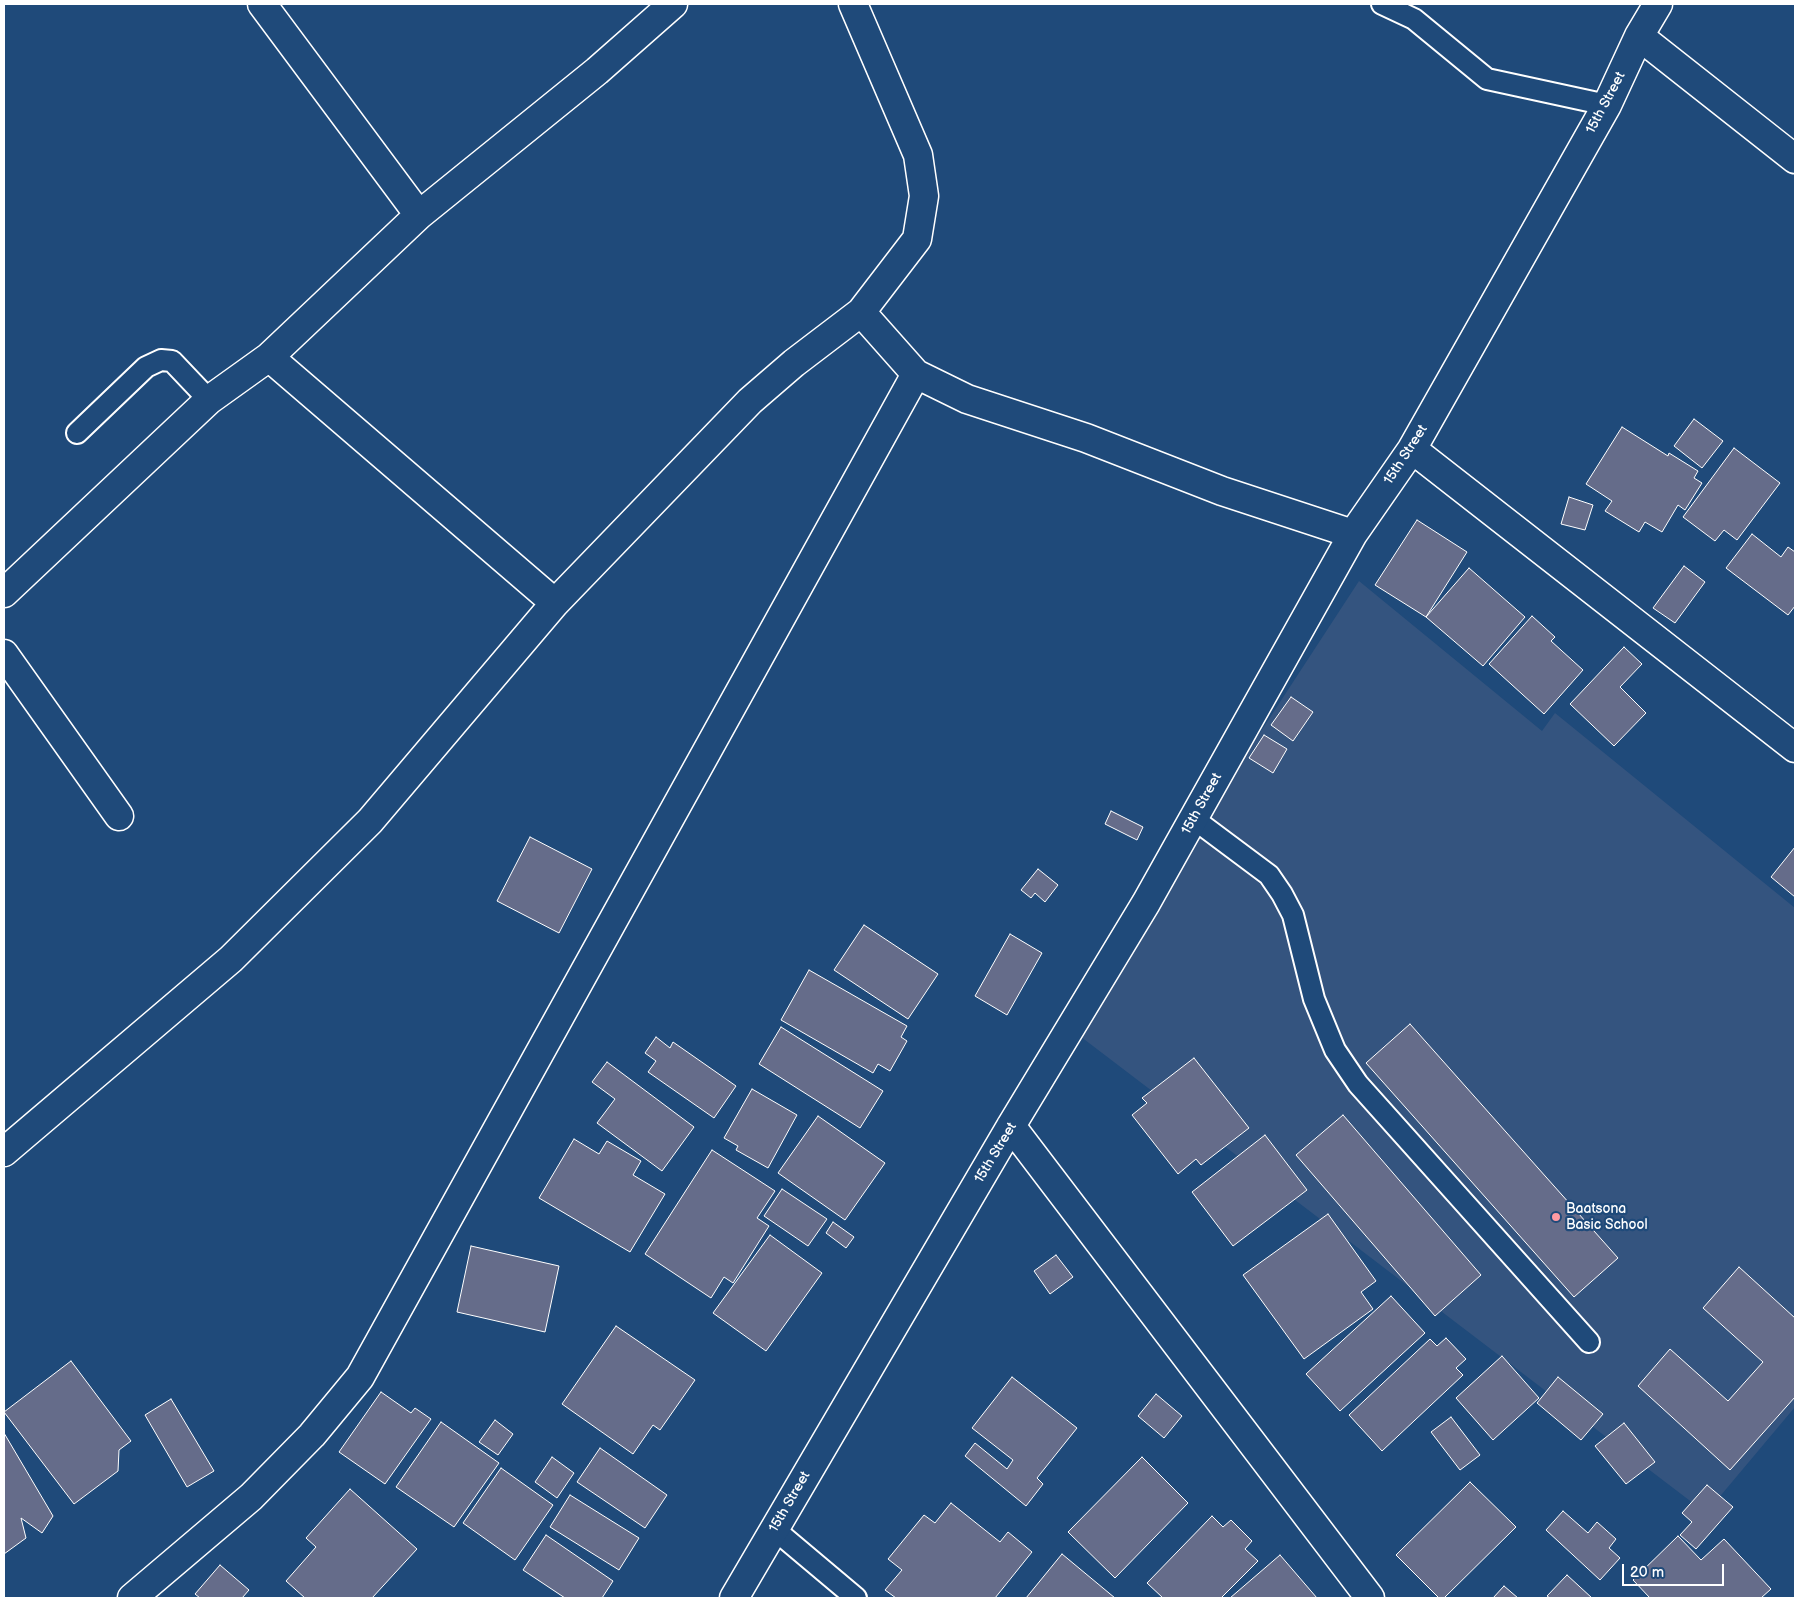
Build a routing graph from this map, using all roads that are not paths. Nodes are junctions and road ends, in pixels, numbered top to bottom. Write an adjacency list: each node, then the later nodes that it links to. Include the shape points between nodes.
1 (262, 4): 9 (street)
2 (673, 4): 9 (street, via 597,72)
3 (853, 4): 10 (street, via 918,155 924,196 917,239)
4 (1382, 4): 7 (lane, via 1414,20 1487,80)
5 (1658, 4): 6 (street, 15th Street)
6 (1639, 36): 7 (street, 15th Street); 8 (street)
7 (1607, 104): 15 (street, 15th Street)
8 (1795, 159)
9 (419, 215): 11 (street)
10 (861, 312): 12 (street); 18 (street, via 750,401)
11 (269, 357): 13 (street); 18 (street)
12 (916, 374): 16 (street, via 967,400 1086,438 1222,491); 27 (street, via 360,1377 312,1435 250,1497)
13 (209, 400): 14 (lane, via 172,362 161,360 146,367); 17 (street)
14 (78, 433)
15 (1412, 449): 16 (street, 15th Street); 20 (street)
16 (1353, 534): 22 (street, 15th Street)
17 (4, 593)
18 (555, 603): 24 (street, via 356,835 232,959)
19 (4, 654): 21 (street)
20 (1795, 748)
21 (119, 816)
22 (1194, 819): 23 (street, 15th Street); 25 (lane, via 1269,875 1282,894 1292,915 1314,999 1331,1042 1358,1084)
23 (1012, 1126): 26 (street, 15th Street); 30 (street)
24 (4, 1152)
25 (1589, 1342)
26 (774, 1529): 28 (street, 15th Street); 29 (lane)
27 (132, 1598)
28 (734, 1598)
29 (856, 1598)
30 (1370, 1598)

